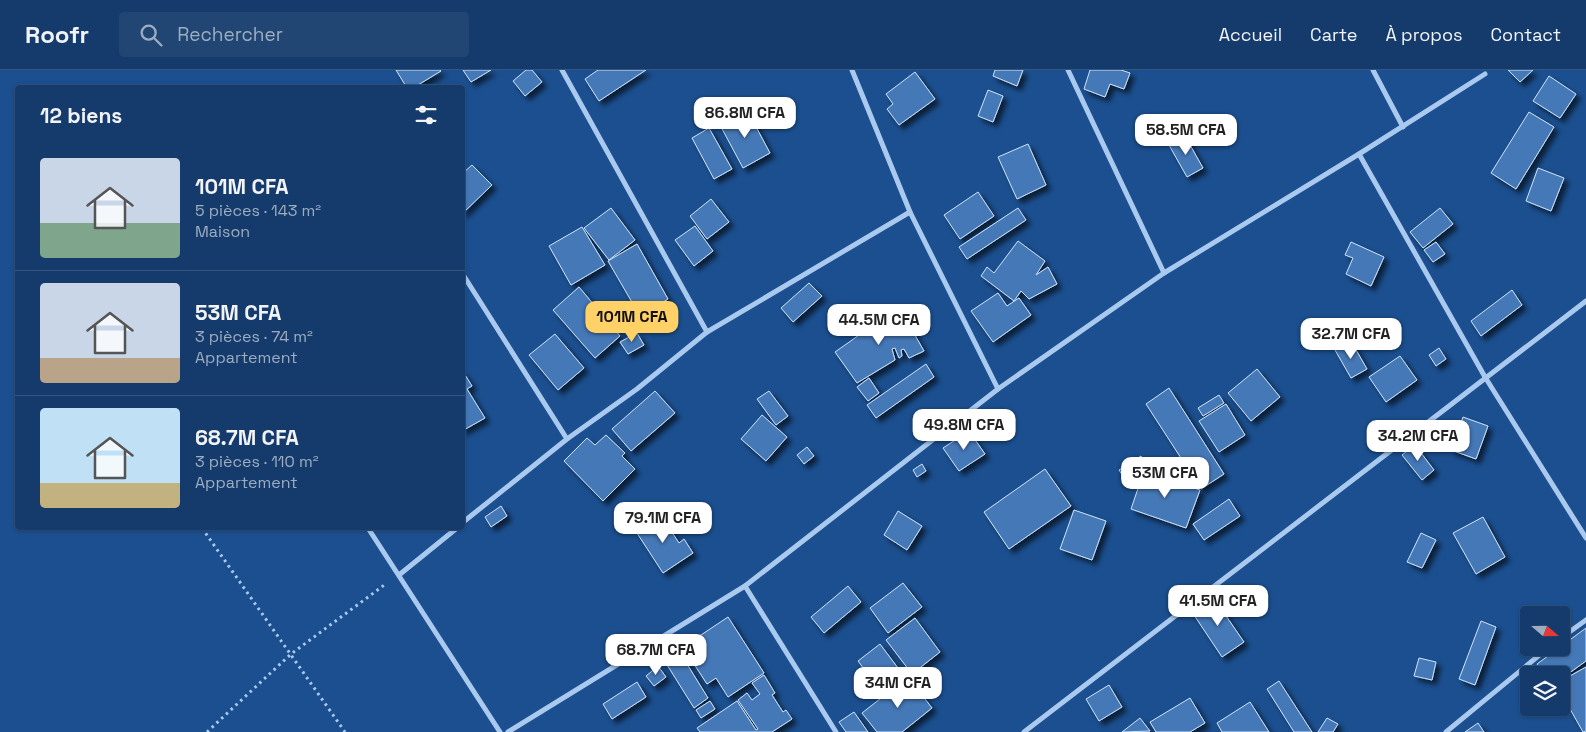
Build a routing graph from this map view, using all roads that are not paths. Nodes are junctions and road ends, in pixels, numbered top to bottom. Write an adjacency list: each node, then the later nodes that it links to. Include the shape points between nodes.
1 (562, 70): 12 (street)
2 (852, 70): 8 (street)
3 (1068, 70): 9 (street)
4 (1373, 70): 6 (street)
5 (1485, 74): 6 (street)
6 (1403, 127): 7 (street)
7 (1359, 154): 9 (street); 13 (street)
8 (910, 212): 12 (street); 14 (street)
9 (1164, 273): 14 (street)
10 (465, 278): 15 (street)
11 (1586, 301): 13 (street)
12 (707, 332): 15 (street, via 637,389)
13 (1485, 377): 19 (street); 28 (street)
14 (998, 390): 21 (street)
15 (567, 439): 16 (street)
16 (465, 521)
17 (369, 530): 20 (street)
18 (454, 530): 20 (street)
19 (1586, 538)
20 (399, 574): 25 (street)
21 (745, 586): 26 (street); 27 (street)
22 (1586, 620): 23 (street)
23 (1570, 632)
24 (1538, 656): 29 (street)
25 (500, 732)
26 (508, 732)
27 (836, 732)
28 (1024, 732)
29 (1446, 732)

